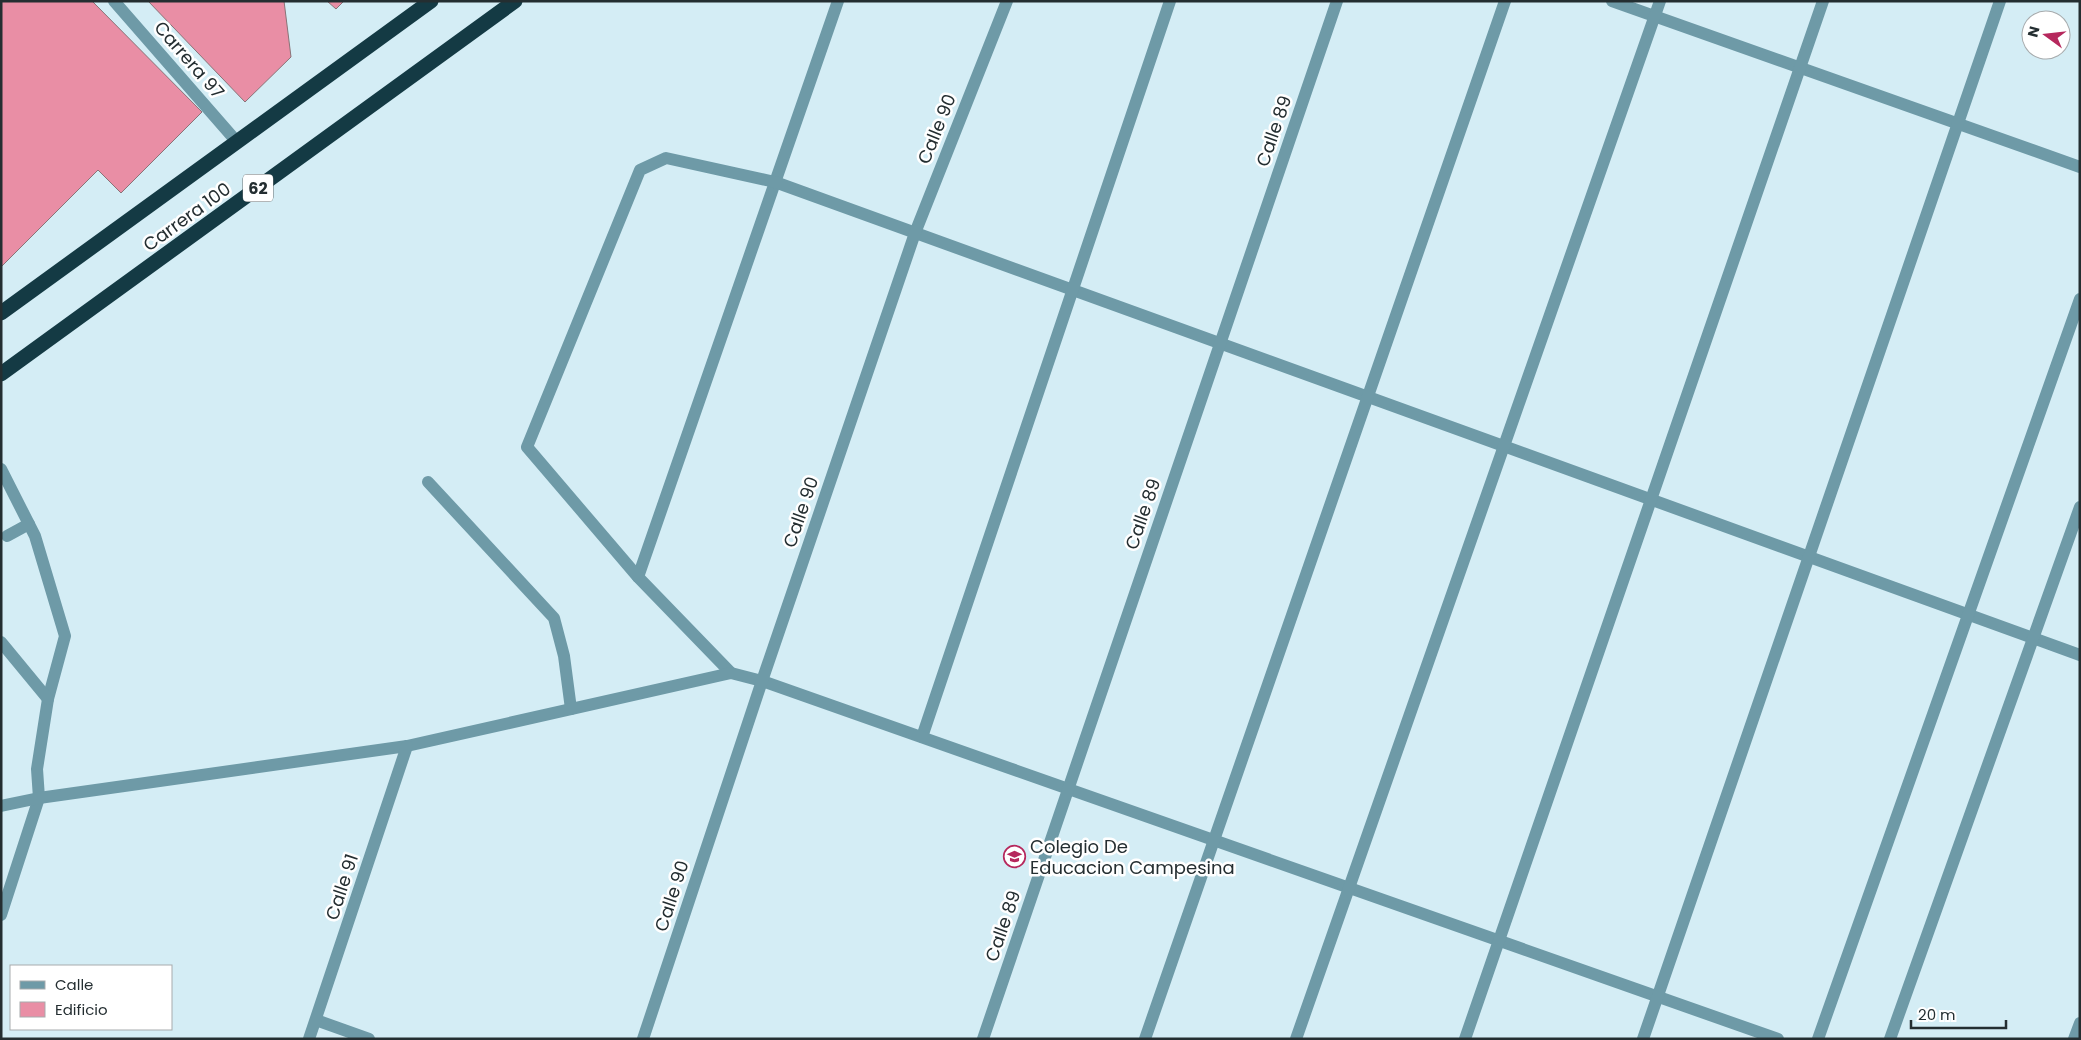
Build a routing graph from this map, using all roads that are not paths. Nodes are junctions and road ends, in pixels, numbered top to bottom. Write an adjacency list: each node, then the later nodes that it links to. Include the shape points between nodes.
1 (114, 1): 16 (street, Carrera 97)
2 (430, 1): 16 (highway, Carrera 100)
3 (515, 1): 24 (highway, Carrera 100 / 62)
4 (838, 1): 18 (street)
5 (1007, 1): 19 (street, Calle 90)
6 (1170, 1): 20 (street)
7 (1337, 1): 23 (street, Calle 89)
8 (1505, 1): 25 (street)
9 (1612, 1): 13 (street)
10 (1660, 1): 13 (street)
11 (1824, 1): 14 (street)
12 (2000, 1): 15 (street)
13 (1654, 16): 14 (street); 26 (street)
14 (1800, 68): 15 (street); 29 (street)
15 (1958, 124): 17 (street); 33 (street)
16 (237, 142): 22 (highway, Carrera 100)
17 (2080, 167)
18 (775, 182): 19 (street); 34 (street); 34 (street, via 666,158 640,170 527,447)
19 (915, 233): 20 (street); 40 (street, Calle 90)
20 (1073, 290): 23 (street); 43 (street)
21 (2080, 299): 35 (street)
22 (1, 313)
23 (1220, 343): 25 (street); 45 (street, Calle 89)
24 (1, 374)
25 (1368, 397): 26 (street); 48 (street)
26 (1504, 446): 29 (street); 49 (street)
27 (1, 469): 31 (street)
28 (428, 482): 42 (street, via 554,618 564,656)
29 (1652, 500): 33 (street); 51 (street)
30 (2080, 507): 36 (street)
31 (29, 524): 32 (street); 41 (street, via 65,636)
32 (7, 536)
33 (1809, 557): 35 (street); 52 (street)
34 (638, 577): 39 (street)
35 (1968, 614): 36 (street); 64 (street)
36 (2033, 638): 38 (street); 65 (street)
37 (1, 642): 41 (street)
38 (2080, 655)
39 (731, 673): 40 (street); 42 (street)
40 (762, 681): 43 (street); 57 (street, Calle 90)
41 (48, 700): 46 (street, via 37,769)
42 (571, 709): 44 (street)
43 (922, 737): 45 (street)
44 (407, 746): 46 (street); 53 (street, Calle 91)
45 (1068, 789): 48 (street); 58 (street, Calle 89)
46 (39, 798): 47 (street); 50 (street)
47 (1, 806)
48 (1214, 840): 49 (street); 59 (street)
49 (1349, 888): 51 (street); 60 (street)
50 (1, 915)
51 (1499, 940): 52 (street); 61 (street)
52 (1658, 996): 62 (street); 63 (street)
53 (316, 1020): 55 (street, Calle 91); 56 (street)
54 (2080, 1024): 66 (street)
55 (309, 1039)
56 (369, 1039)
57 (643, 1039)
58 (983, 1039)
59 (1145, 1039)
60 (1296, 1039)
61 (1465, 1039)
62 (1643, 1039)
63 (1778, 1039)
64 (1818, 1039)
65 (1890, 1039)
66 (2074, 1039)

